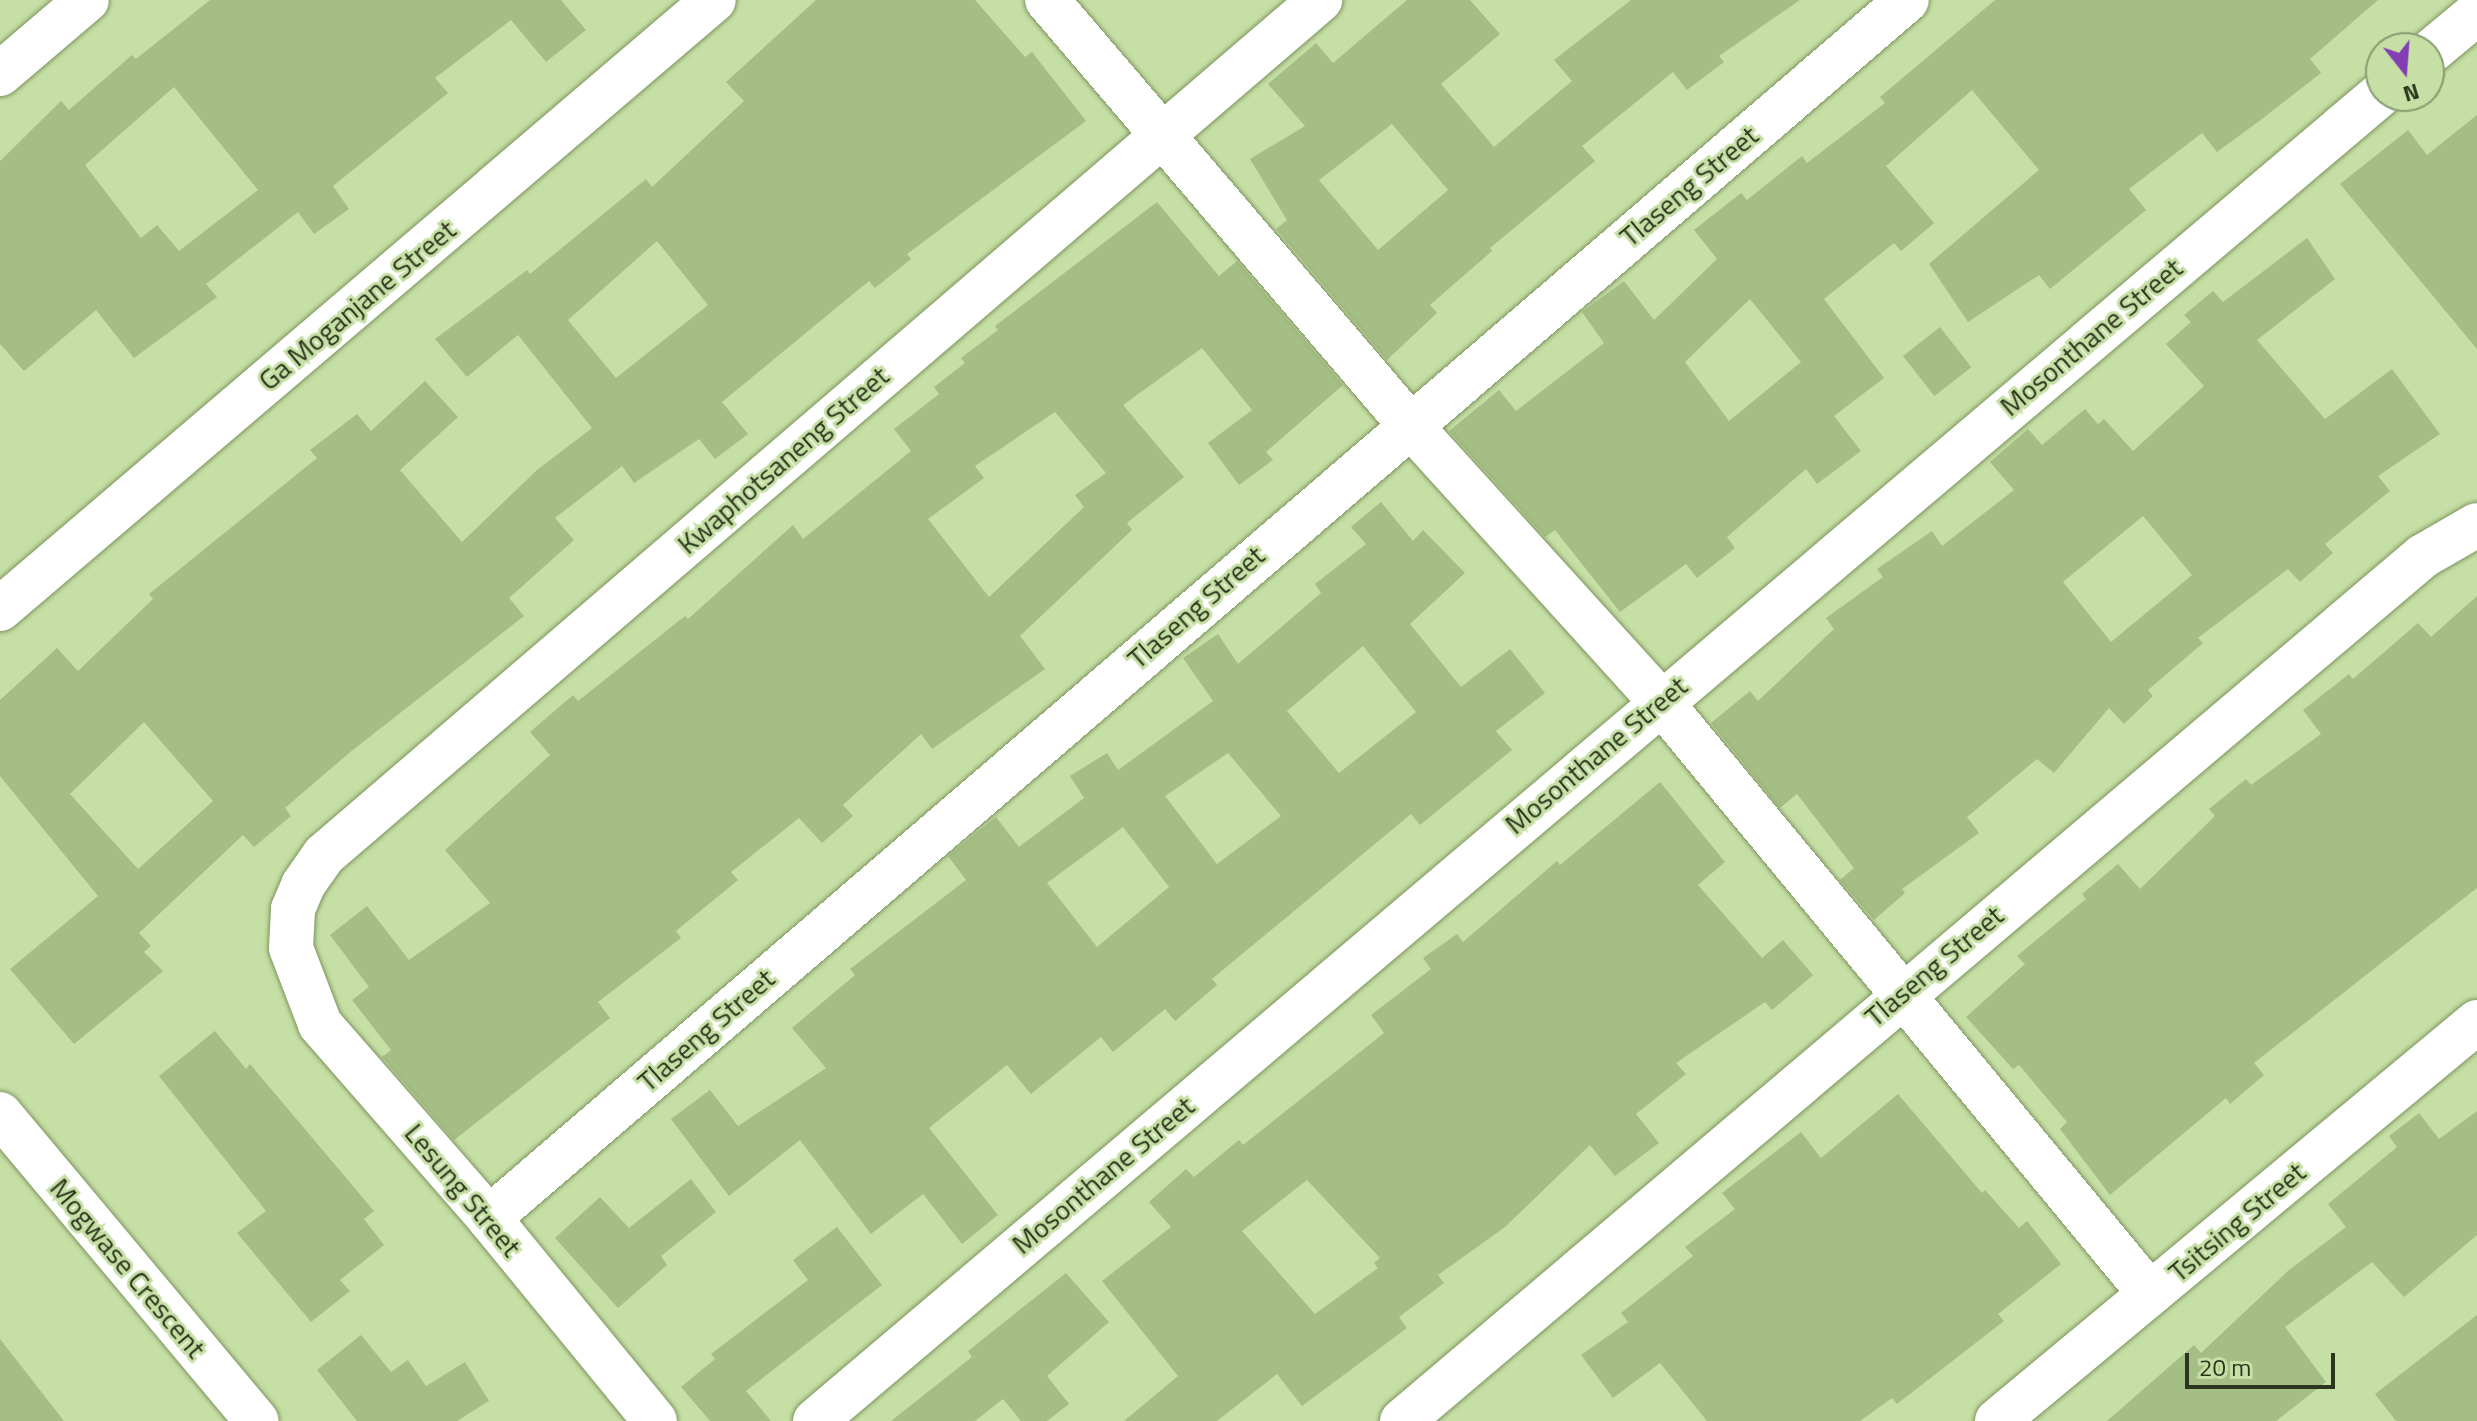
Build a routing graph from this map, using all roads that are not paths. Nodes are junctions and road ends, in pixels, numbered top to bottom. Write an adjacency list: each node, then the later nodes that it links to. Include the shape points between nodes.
1 (87, 0): 8 (street)
2 (714, 0): 13 (street, Ga Moganjane Street)
3 (1047, 0): 10 (street)
4 (1320, 0): 10 (street, Kwaphotsaneng Street)
5 (1907, 0): 11 (street, Tlaseng Street)
6 (2477, 13): 7 (street)
7 (2445, 40)
8 (0, 74)
9 (2365, 107): 14 (street, Mosonthane Street)
10 (1165, 132): 11 (street); 15 (street, Kwaphotsaneng Street, via 324,855 293,909)
11 (1409, 424): 14 (street); 19 (street, Tlaseng Street)
12 (2477, 525): 16 (street, Tlaseng Street, via 2423,556)
13 (0, 609)
14 (1660, 701): 16 (street); 23 (street, Mosonthane Street)
15 (291, 948): 19 (street, Lesung Street, via 320,1024)
16 (1903, 992): 20 (street); 24 (street, Tlaseng Street)
17 (2477, 1022): 20 (street, Tsitsing Street)
18 (0, 1114): 21 (street, Mogwase Crescent)
19 (489, 1218): 22 (street, Lesung Street)
20 (2150, 1294): 25 (street, Tsitsing Street)
21 (257, 1421)
22 (655, 1421)
23 (815, 1421)
24 (1402, 1421)
25 (1997, 1421)

